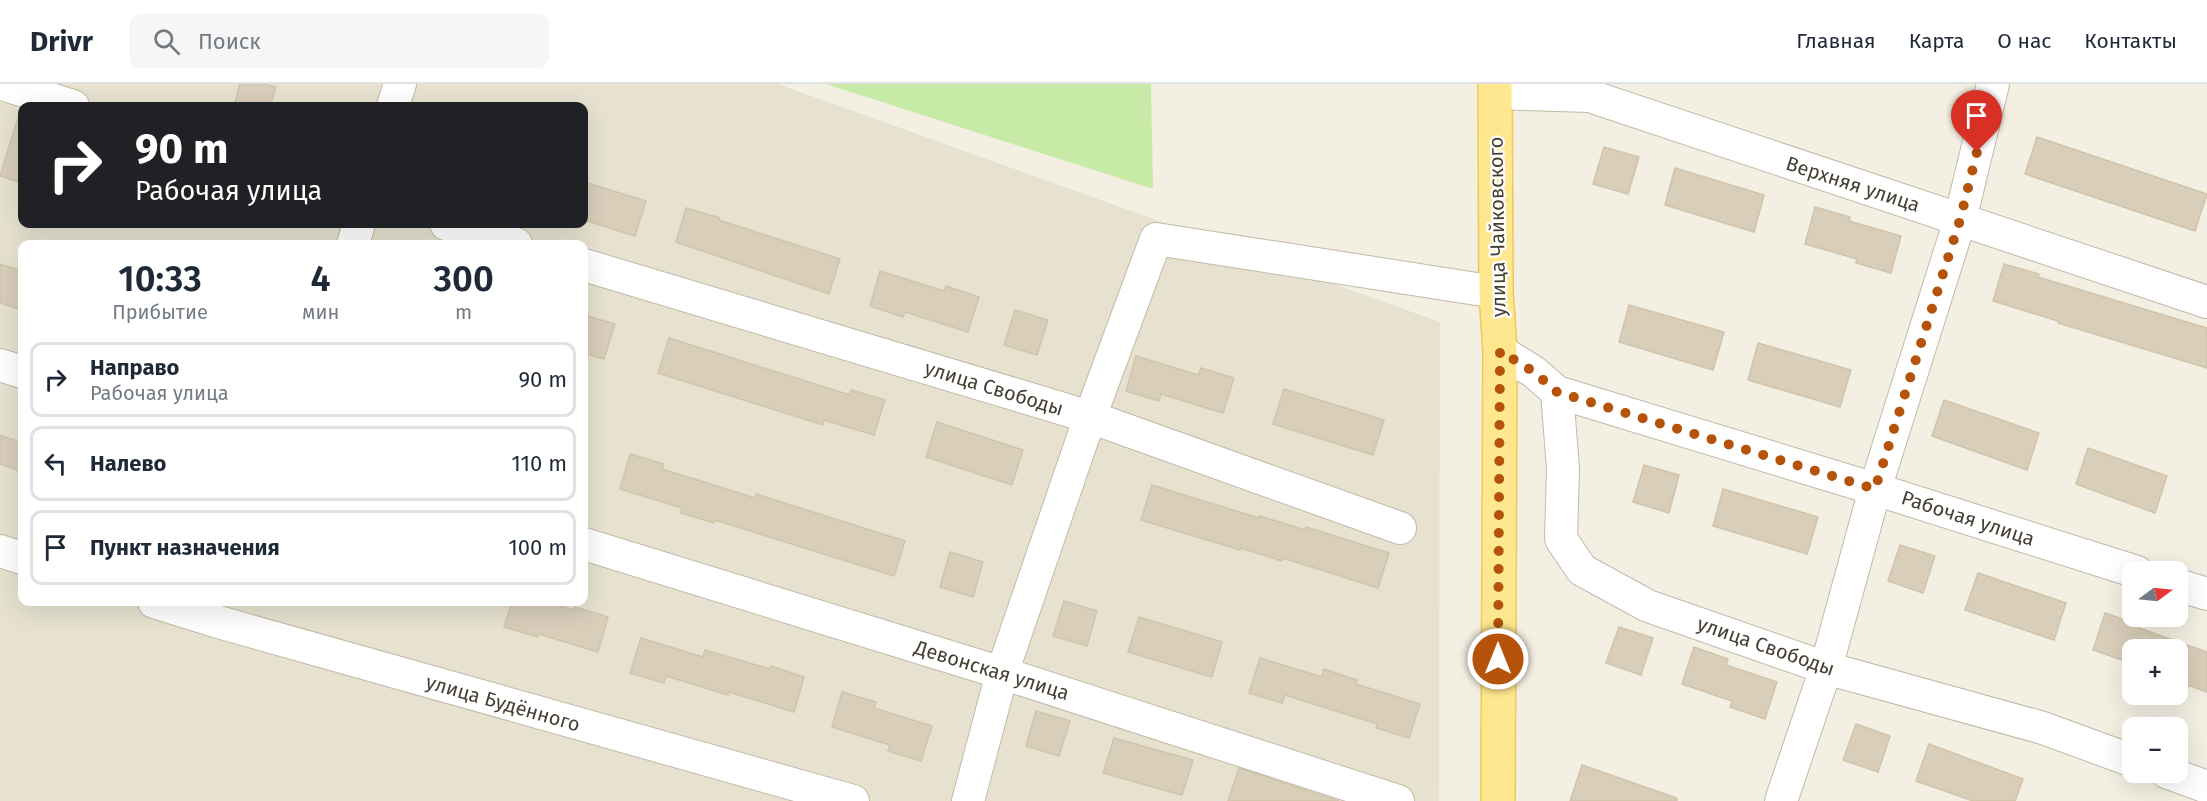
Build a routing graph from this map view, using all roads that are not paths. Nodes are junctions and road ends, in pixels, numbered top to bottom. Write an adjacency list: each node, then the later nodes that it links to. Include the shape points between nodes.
1 (2, 84): 5 (street)
2 (400, 84): 6 (street)
3 (1993, 84): 7 (street)
4 (1495, 88): 7 (street, Верхняя улица, via 1590,96); 11 (main road, улица Чайковского)
5 (60, 102)
6 (394, 102)
7 (1960, 220): 12 (street, Верхняя улица); 18 (street)
8 (460, 228): 9 (street)
9 (502, 240)
10 (588, 266): 17 (street, улица Свободы)
11 (1496, 292): 13 (main road, улица Чайковского); 17 (street, via 1156,239)
12 (2207, 302)
13 (1500, 351): 16 (street, Рабочая улица); 36 (main road, улица Чайковского)
14 (0, 365): 15 (street)
15 (18, 371)
16 (1557, 392): 18 (street, Рабочая улица); 28 (street, улица Свободы, via 1563,469 1561,539 1582,570 1648,606)
17 (1089, 417): 19 (street, улица Свободы); 29 (street)
18 (1875, 489): 23 (street, Рабочая улица); 28 (street)
19 (1400, 528)
20 (588, 545): 29 (street, Девонская улица)
21 (0, 551): 22 (street)
22 (18, 557)
23 (2122, 567)
24 (2188, 588): 25 (street)
25 (2207, 594)
26 (183, 606): 27 (street, улица Будённого)
27 (219, 611): 33 (street, улица Будённого)
28 (1826, 668): 30 (street, улица Свободы, via 2043,728); 37 (street)
29 (1002, 673): 34 (street); 35 (street, Девонская улица)
30 (2122, 756)
31 (2188, 780): 32 (street)
32 (2207, 787)
33 (853, 801)
34 (968, 801)
35 (1398, 801)
36 (1498, 801)
37 (1781, 801)

